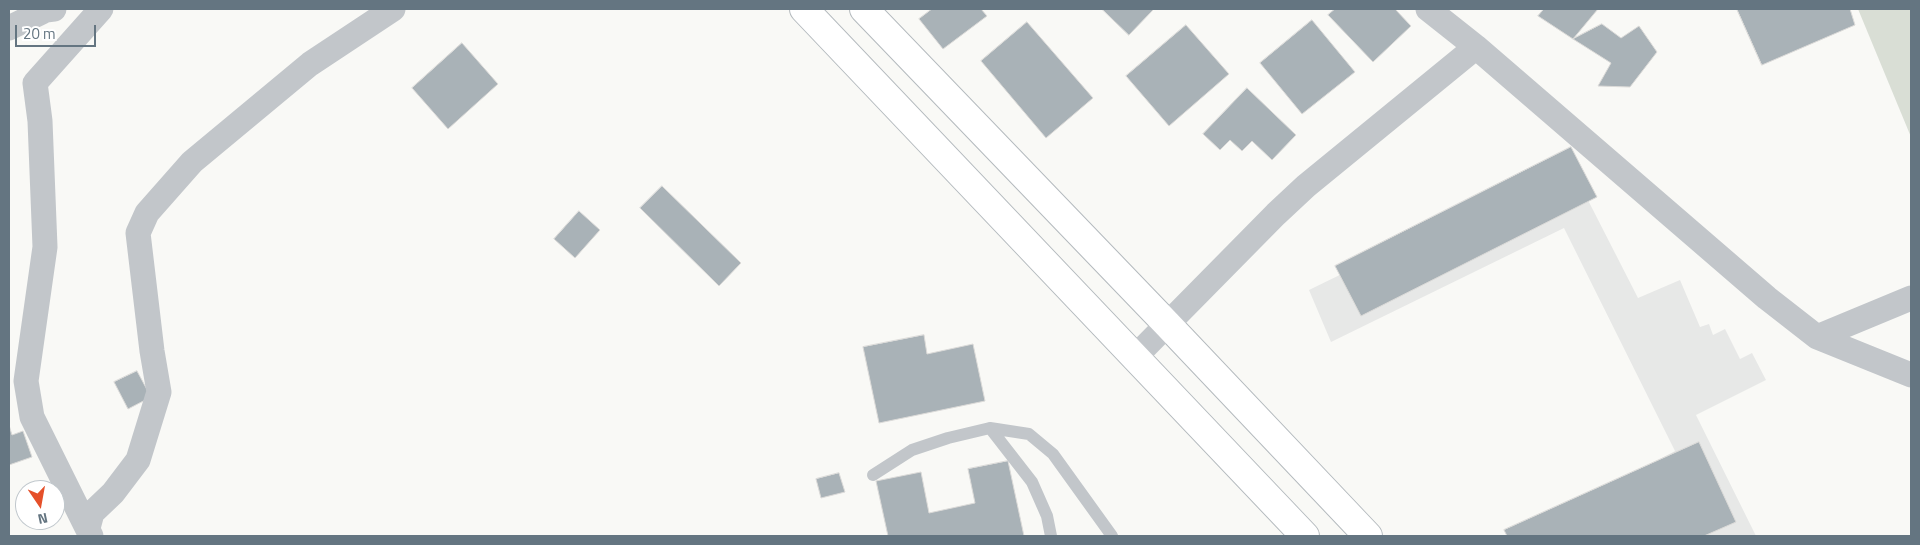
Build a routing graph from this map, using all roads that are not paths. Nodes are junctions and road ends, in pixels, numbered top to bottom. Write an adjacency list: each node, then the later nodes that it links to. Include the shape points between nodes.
1 (54, 9): 7 (street)
2 (101, 9): 16 (street, via 35,83 40,121 45,247 26,381 32,417)
3 (392, 9): 16 (street, via 310,64 192,162 147,213 138,233 159,392 138,460 113,493 92,513)
4 (804, 9): 12 (street)
5 (864, 9): 10 (street)
6 (1428, 9): 8 (street)
7 (9, 28)
8 (1476, 47): 10 (street, via 1306,186); 11 (street, via 1767,298)
9 (1911, 298): 11 (street)
10 (1167, 324): 12 (street); 20 (street)
11 (1817, 337): 13 (street)
12 (1134, 358): 19 (street)
13 (1911, 375)
14 (990, 428): 15 (lane, via 912,450); 17 (lane, via 1032,482 1047,516); 18 (lane, via 1029,434 1054,454)
15 (873, 475)
16 (89, 532)
17 (1051, 536)
18 (1112, 536)
19 (1305, 536)
20 (1368, 536)

